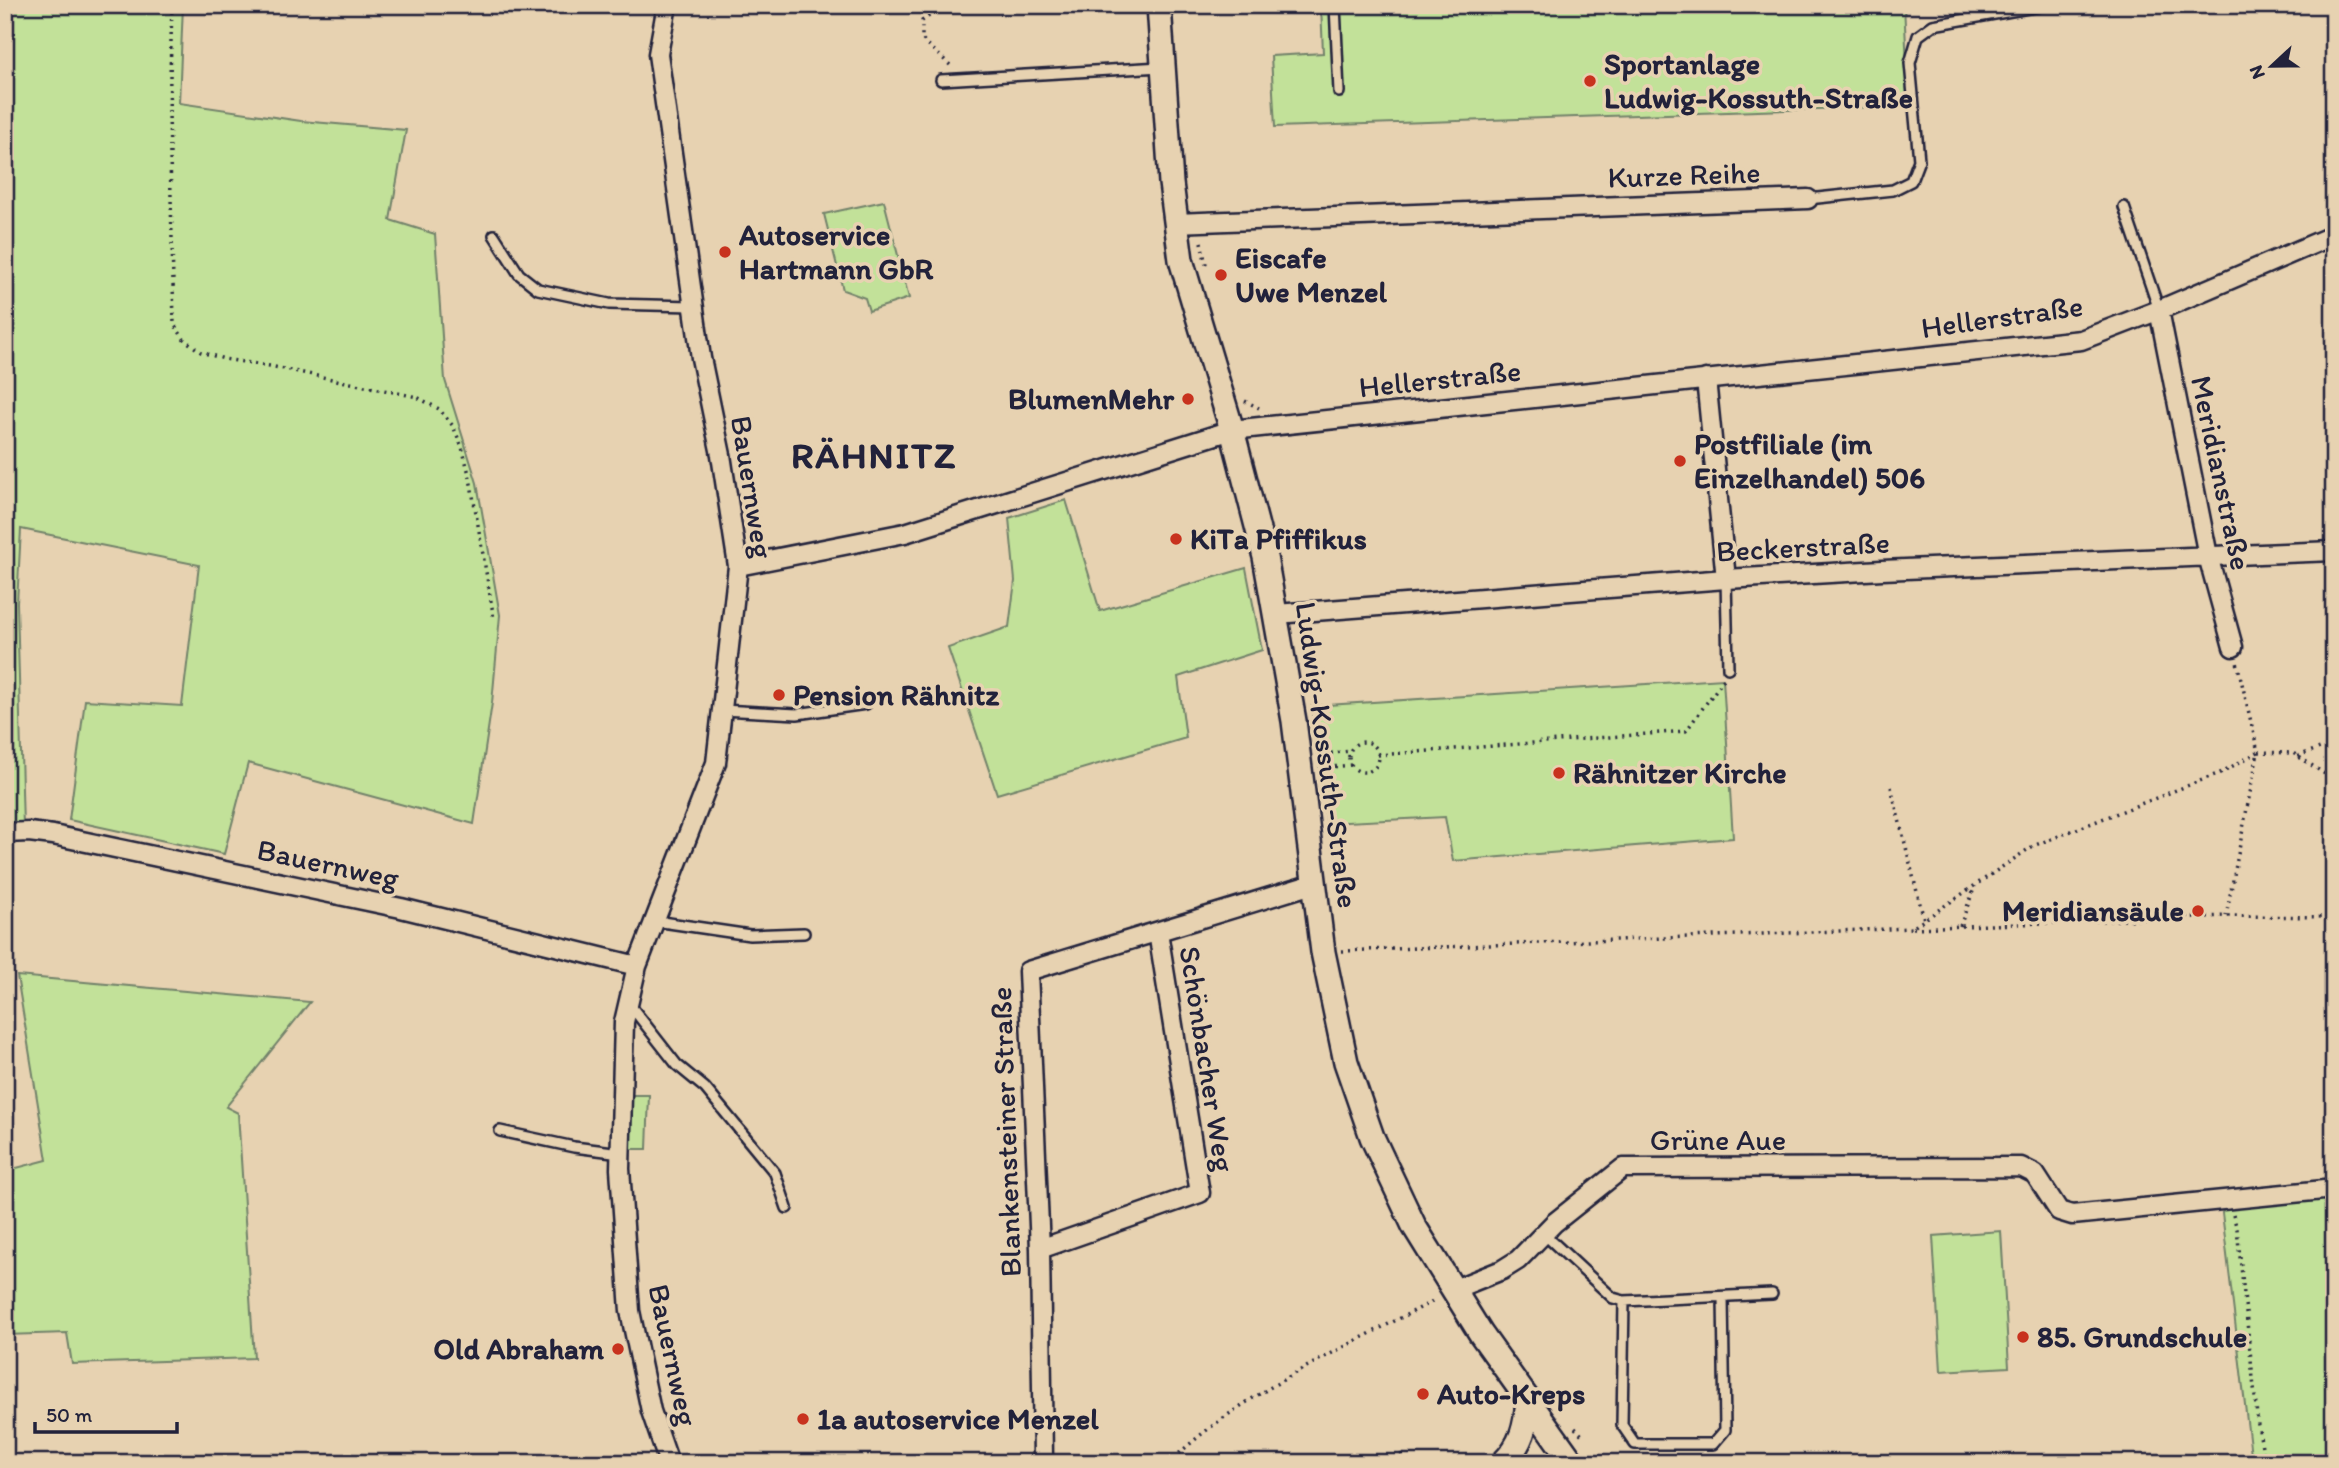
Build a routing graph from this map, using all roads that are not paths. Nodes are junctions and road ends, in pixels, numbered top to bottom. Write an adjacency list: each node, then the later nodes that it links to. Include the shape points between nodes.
1 (667, 5): 13 (street, Bauernweg, via 658,54)
2 (1159, 5): 5 (street, Ludwig-Kossuth-Straße)
3 (1335, 5): 7 (lane)
4 (2046, 5): 8 (lane, Kurze Reihe, via 1933,26 1918,36 1910,63 1919,160 1911,181 1893,190)
5 (1163, 67): 6 (lane); 10 (street, Ludwig-Kossuth-Straße)
6 (941, 80)
7 (1339, 92)
8 (1808, 199): 10 (street, Kurze Reihe)
9 (2124, 206): 14 (lane)
10 (1186, 223): 16 (street, Ludwig-Kossuth-Straße, via 1192,298)
11 (494, 235): 13 (lane, via 519,274 538,289 609,304)
12 (2334, 235): 14 (street, Hellerstraße)
13 (693, 306): 19 (street, Bauernweg)
14 (2159, 310): 15 (street, Hellerstraße, via 2081,340); 18 (street, Meridianstraße)
15 (1706, 379): 16 (street, Hellerstraße); 20 (street)
16 (1232, 430): 19 (street, Hellerstraße, via 905,533); 21 (street, Ludwig-Kossuth-Straße)
17 (2334, 551): 18 (street, Beckerstraße)
18 (2208, 556): 20 (street, Beckerstraße); 22 (street, Meridianstraße)
19 (738, 566): 25 (street, Bauernweg)
20 (1726, 579): 21 (street, Beckerstraße); 23 (lane)
21 (1276, 614): 27 (street, Ludwig-Kossuth-Straße)
22 (2233, 647)
23 (1728, 668)
24 (866, 704): 25 (lane, via 797,714)
25 (722, 710): 28 (street, Bauernweg, via 716,763)
26 (5, 833): 31 (street, Bauernweg, via 54,835 401,908)
27 (1313, 884): 29 (street, Blankensteiner Straße); 39 (street, Ludwig-Kossuth-Straße, via 1322,953 1346,1062 1396,1192)
28 (654, 921): 30 (lane, via 750,935); 31 (street, Bauernweg)
29 (1158, 932): 38 (street, Blankensteiner Straße, via 1028,971); 38 (street, Schönbacher Weg, via 1200,1193)
30 (804, 933)
31 (637, 966): 32 (street, Bauernweg)
32 (628, 1004): 34 (street, Bauernweg); 36 (lane, via 775,1173)
33 (500, 1131): 34 (lane)
34 (621, 1153): 44 (street, Bauernweg, via 630,1311 650,1411)
35 (2334, 1189): 37 (street, Grüne Aue, via 2072,1214 2059,1211 2035,1174 2021,1167 1623,1168)
36 (788, 1208)
37 (1544, 1234): 39 (street, Grüne Aue, via 1510,1265); 42 (lane, via 1613,1298)
38 (1040, 1249): 45 (street, Blankensteiner Straße)
39 (1452, 1290): 43 (street, Ludwig-Kossuth-Straße)
40 (1772, 1293): 41 (lane)
41 (1723, 1297): 42 (lane); 42 (lane, via 1725,1430 1713,1444 1635,1444 1622,1425)
42 (1624, 1301)
43 (1528, 1400): 46 (street, via 1524,1433); 47 (street, Ludwig-Kossuth-Straße)
44 (669, 1463)
45 (1046, 1463)
46 (1503, 1463)
47 (1573, 1463)

